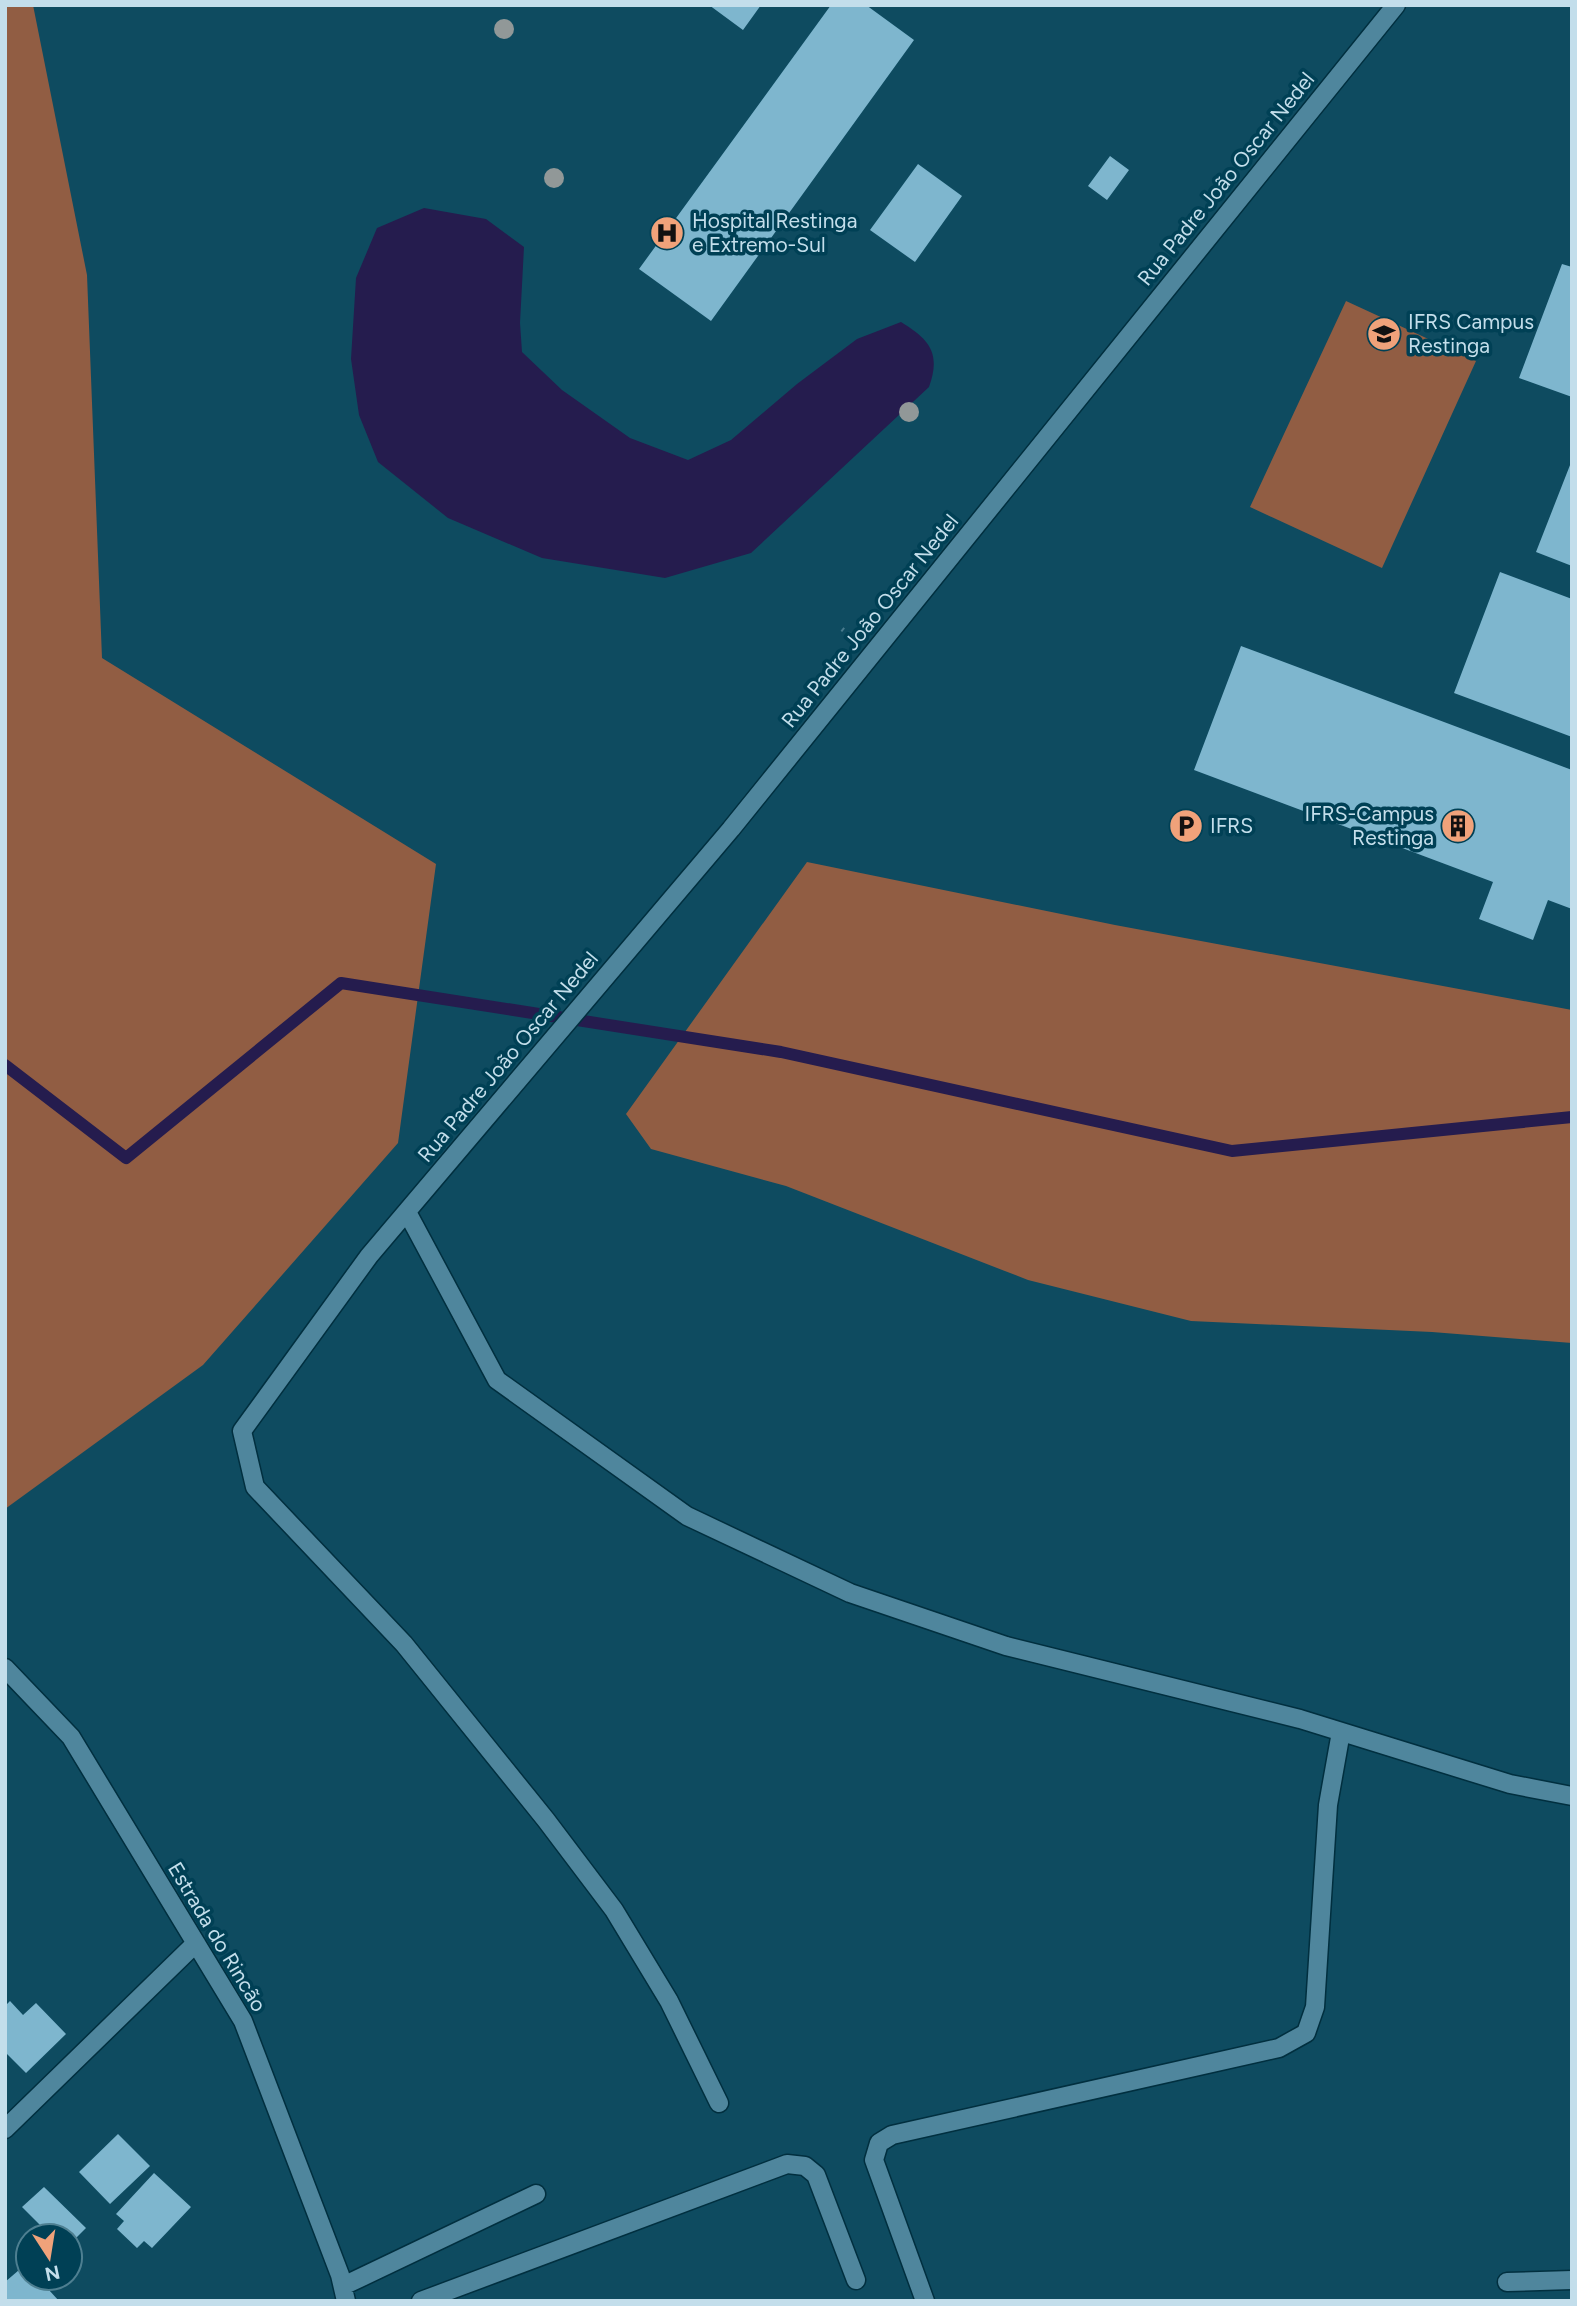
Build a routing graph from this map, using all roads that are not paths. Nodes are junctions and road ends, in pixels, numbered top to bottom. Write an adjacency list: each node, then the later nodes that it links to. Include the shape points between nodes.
1 (1396, 5): 2 (street, Rua Padre João Oscar Nedel, via 731,829)
2 (407, 1212): 4 (street, via 497,1380 687,1516 850,1593 1006,1646); 7 (street, Rua Padre João Oscar Nedel, via 369,1256 242,1431 255,1488 404,1644 614,1910 669,2001)
3 (5, 1668): 6 (street, Estrada do Rincão, via 71,1737)
4 (1341, 1732): 5 (street, via 1510,1784); 15 (street, via 1328,1805 1315,2007 1306,2033 1279,2048 892,2135 879,2143 874,2160)
5 (1572, 1796)
6 (196, 1943): 8 (street); 13 (street, Estrada do Rincão, via 243,2021)
7 (719, 2103)
8 (5, 2129)
9 (536, 2194): 13 (street)
10 (856, 2280): 14 (street, via 817,2175 806,2166 787,2164)
11 (1572, 2280): 12 (street)
12 (1507, 2282)
13 (344, 2294)
14 (421, 2301)
15 (925, 2301)

